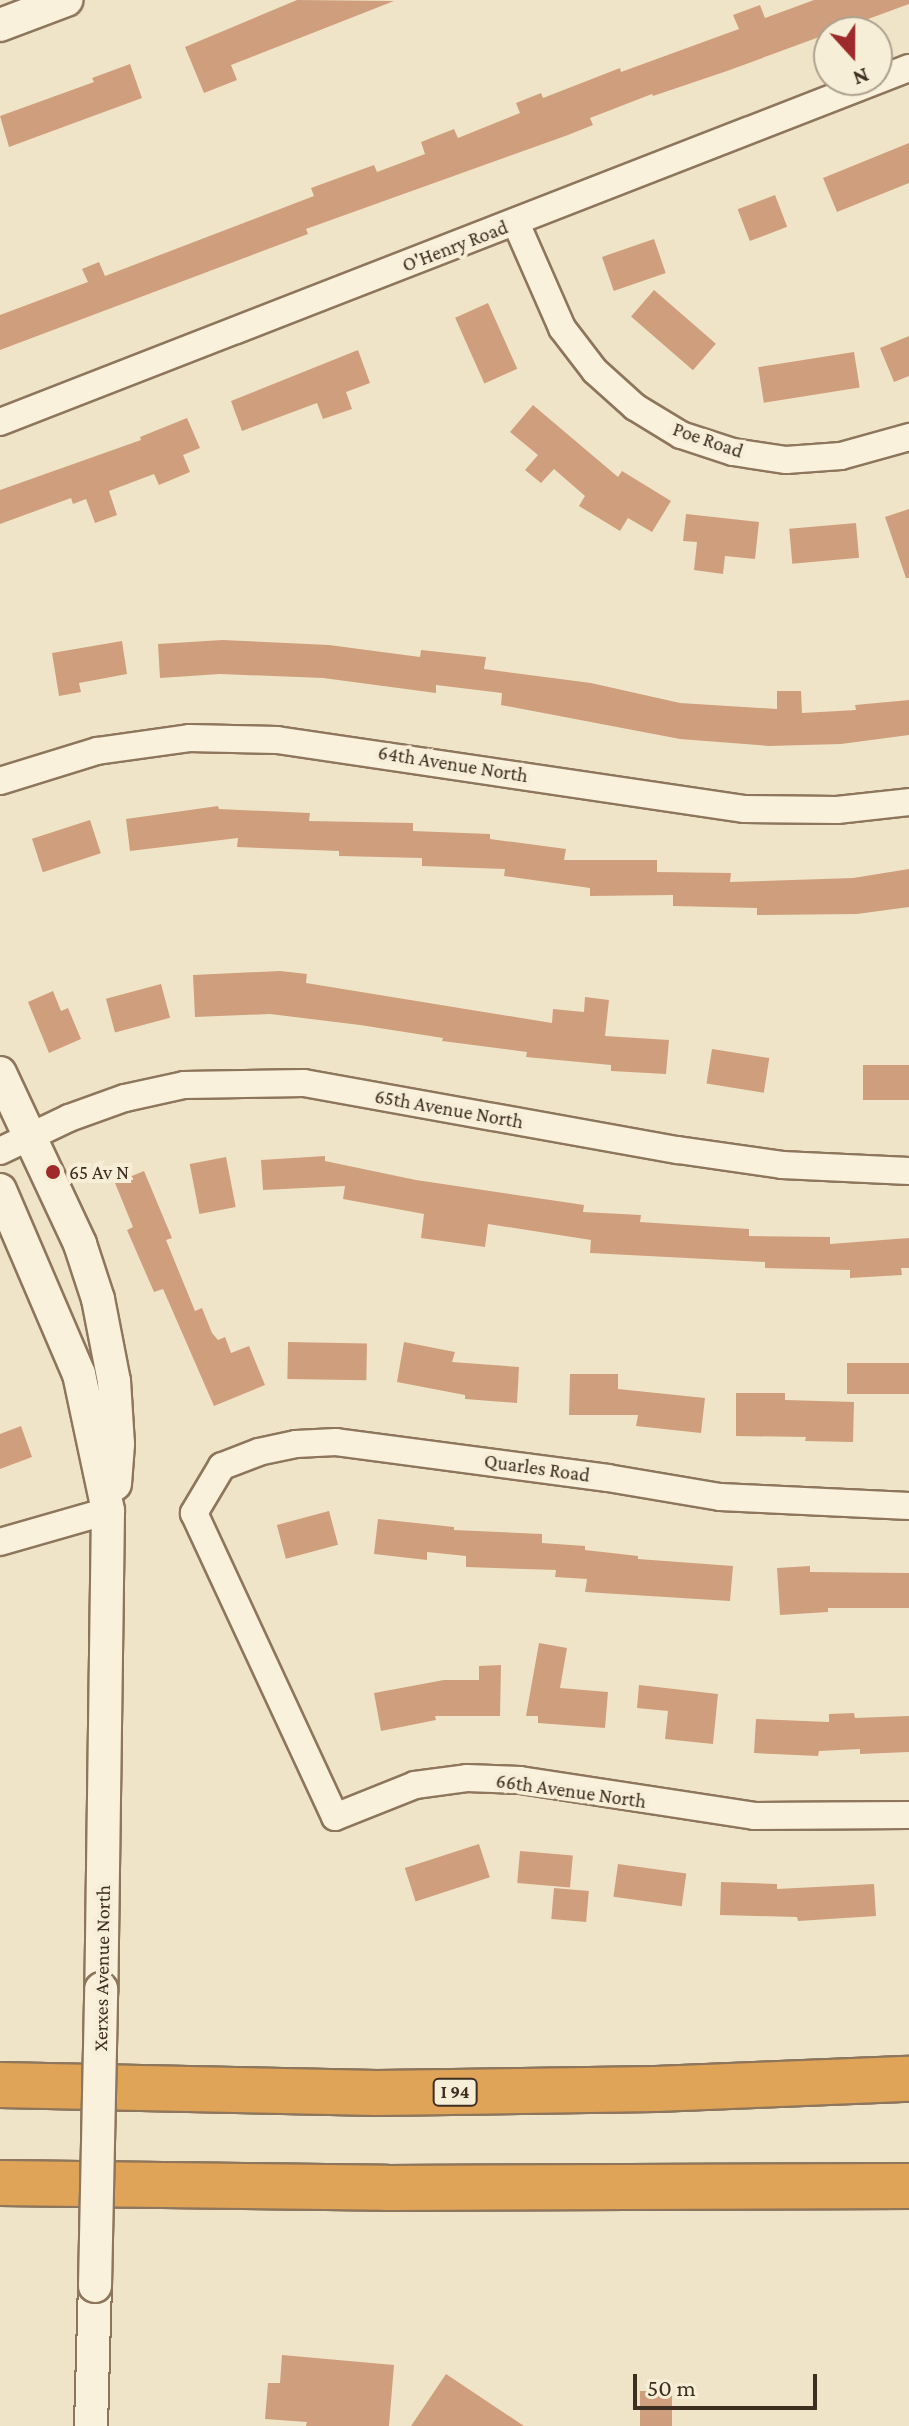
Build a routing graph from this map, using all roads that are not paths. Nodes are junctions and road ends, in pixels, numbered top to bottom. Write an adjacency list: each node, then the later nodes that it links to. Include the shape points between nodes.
1 (66, 0): 2 (street)
2 (0, 25)
3 (909, 68): 4 (street, O'Henry Road)
4 (516, 223): 5 (street, O'Henry Road); 6 (street, Poe Road, via 562,328 595,371 635,407 681,435 733,452 786,460 841,456)
5 (0, 422)
6 (909, 437)
7 (0, 781): 8 (street, 64th Avenue North, via 97,751 189,738 277,740 745,809 837,810)
8 (909, 802)
9 (0, 1073): 10 (street, Xerxes Avenue North)
10 (30, 1139): 11 (street, 65th Avenue North); 12 (street, 65th Avenue North, via 125,1098 184,1085 304,1083 782,1165); 15 (street, Xerxes Avenue North, via 80,1244 109,1348 118,1444)
11 (0, 1151)
12 (909, 1171)
13 (0, 1190): 15 (street, Xerxes Avenue North, via 79,1374)
14 (909, 1506): 16 (street, Quarles Road, via 720,1497 336,1442 284,1447 222,1466)
15 (108, 1511): 17 (street); 23 (street, Xerxes Avenue North, bridge)
16 (194, 1513): 18 (street, 66th Avenue North, via 335,1817 415,1785 467,1778 520,1780 754,1816)
17 (0, 1542)
18 (909, 1815)
19 (909, 2079): 20 (highway, I 94, via 377,2093)
20 (0, 2085)
21 (0, 2183): 22 (highway)
22 (909, 2186)
23 (91, 2426)

